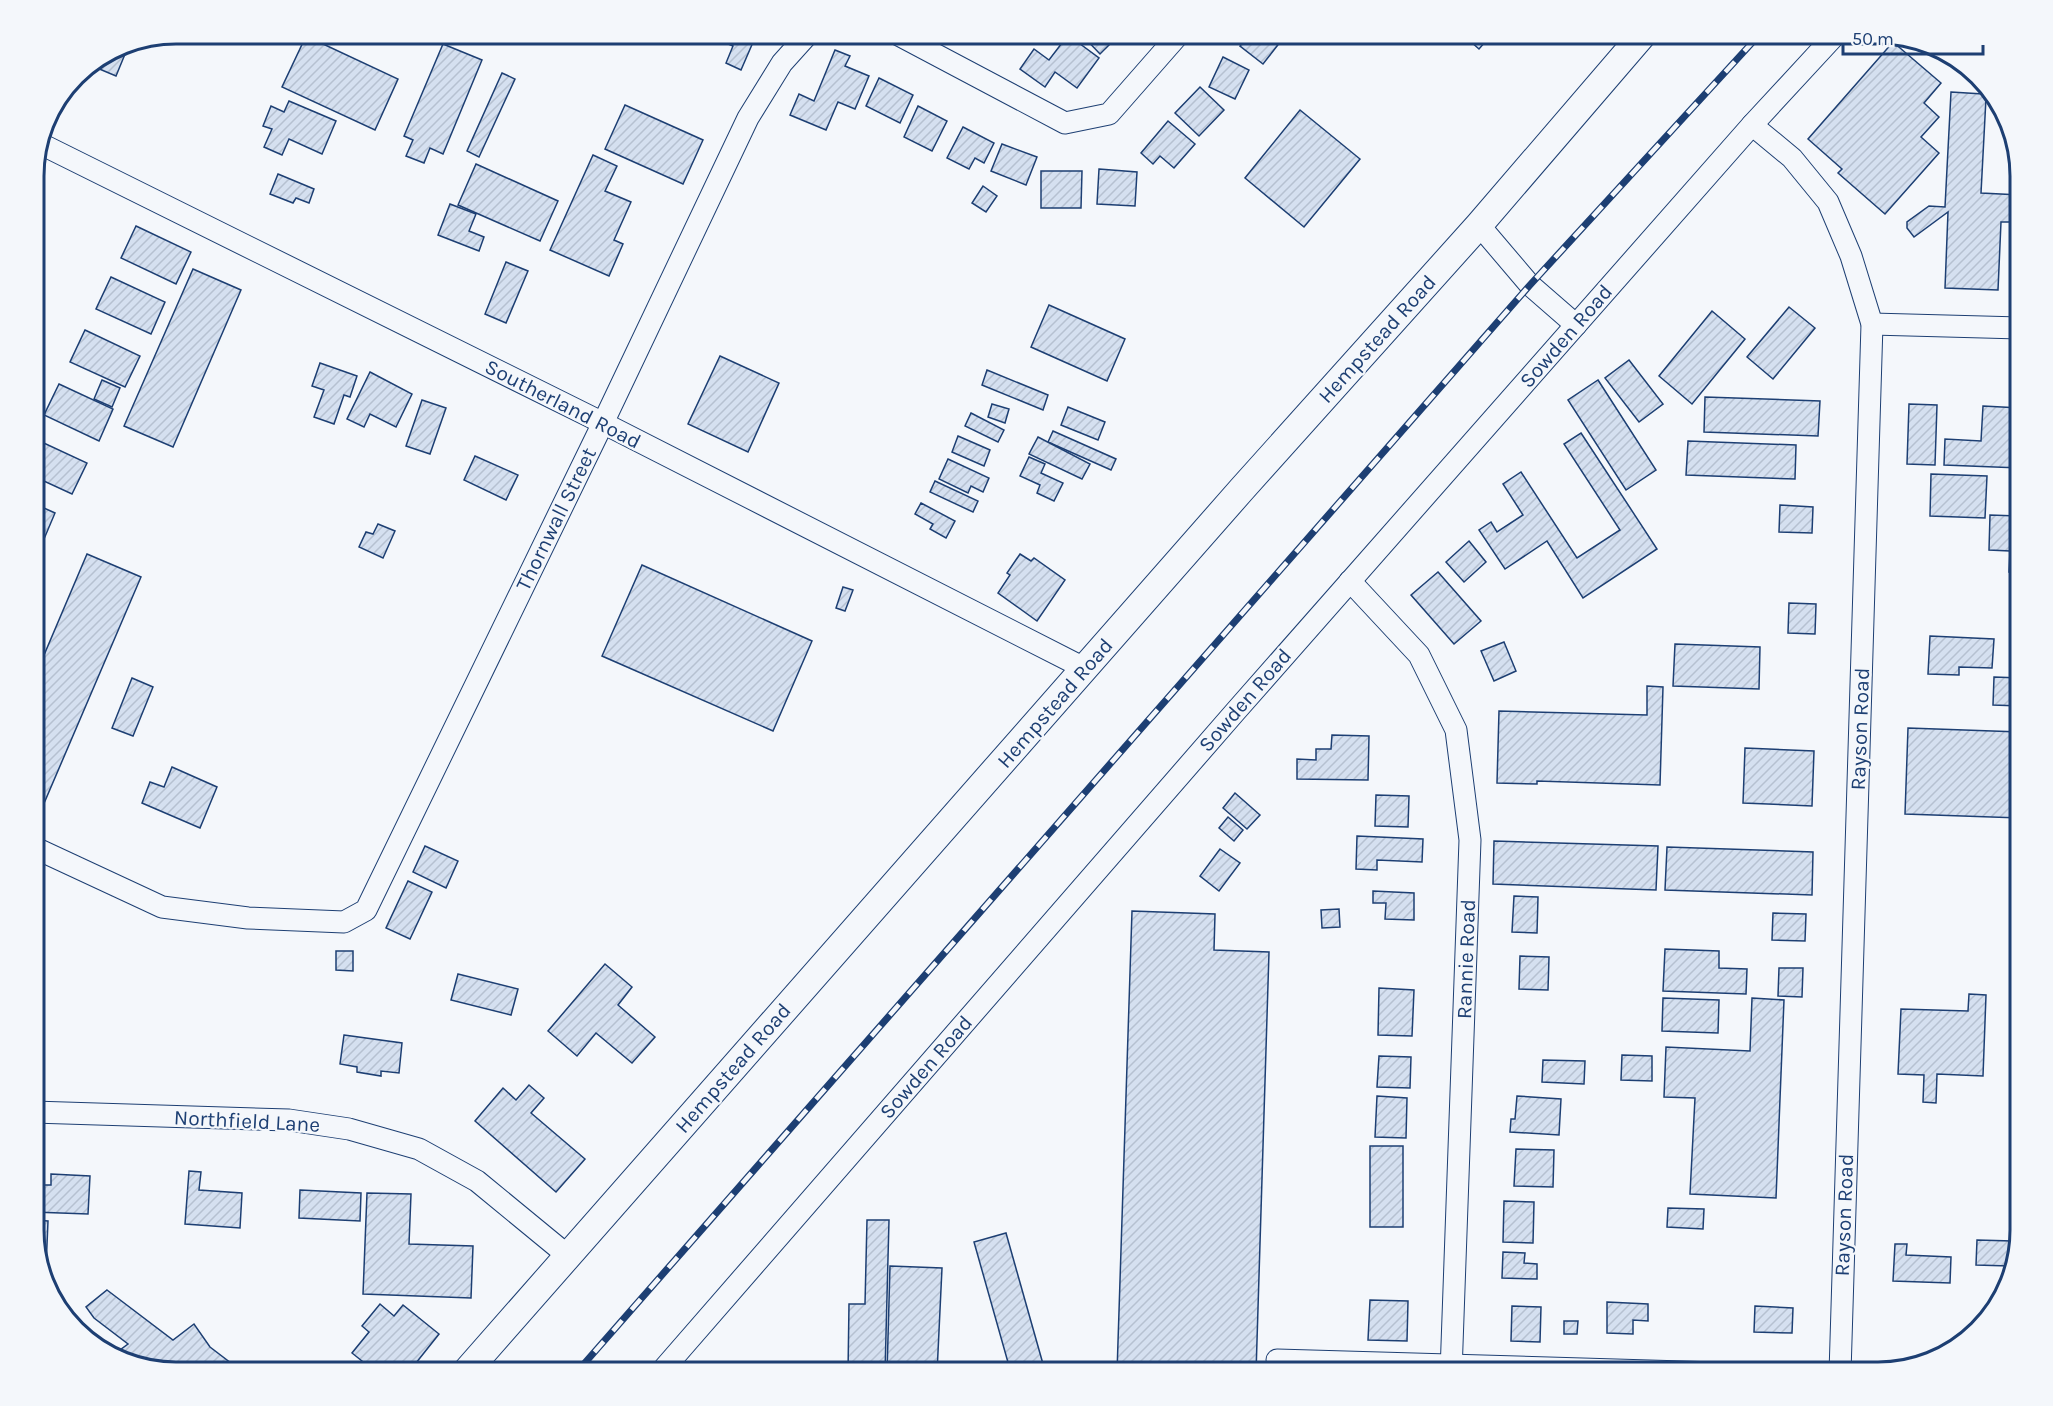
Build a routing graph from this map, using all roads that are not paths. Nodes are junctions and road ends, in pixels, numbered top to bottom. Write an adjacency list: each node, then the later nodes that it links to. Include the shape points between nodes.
1 (799, 44): 12 (street, Thornwall Street, via 782,63 748,118)
2 (916, 44): 3 (street, via 1065,123 1109,114)
3 (1170, 44)
4 (1635, 44): 8 (main road, Hempstead Road)
5 (1827, 44): 6 (street, Sowden Road)
6 (1752, 125): 9 (street, Rayson Road, via 1792,158 1828,202 1851,256); 10 (street, Sowden Road)
7 (47, 147): 12 (street, Southerland Road)
8 (1479, 225): 10 (street, via 1530,285); 14 (main road, Hempstead Road)
9 (1872, 324): 11 (street); 23 (street, Rayson Road)
10 (1576, 325): 13 (street, Sowden Road)
11 (2010, 328)
12 (603, 423): 14 (street, Southerland Road); 15 (street, Thornwall Street, via 366,910 344,922 248,918 162,907)
13 (1350, 581): 20 (street, Sowden Road); 22 (street, Rannie Road, via 1419,655 1456,730 1470,840)
14 (1086, 669): 17 (main road, Hempstead Road)
15 (44, 852)
16 (44, 1112): 17 (street, Northfield Lane, via 290,1120 349,1129 419,1149 477,1181)
17 (567, 1255): 19 (main road, Hempstead Road)
18 (1277, 1360): 21 (street)
19 (474, 1363)
20 (669, 1363)
21 (1329, 1363)
22 (1451, 1363)
23 (1840, 1363)

